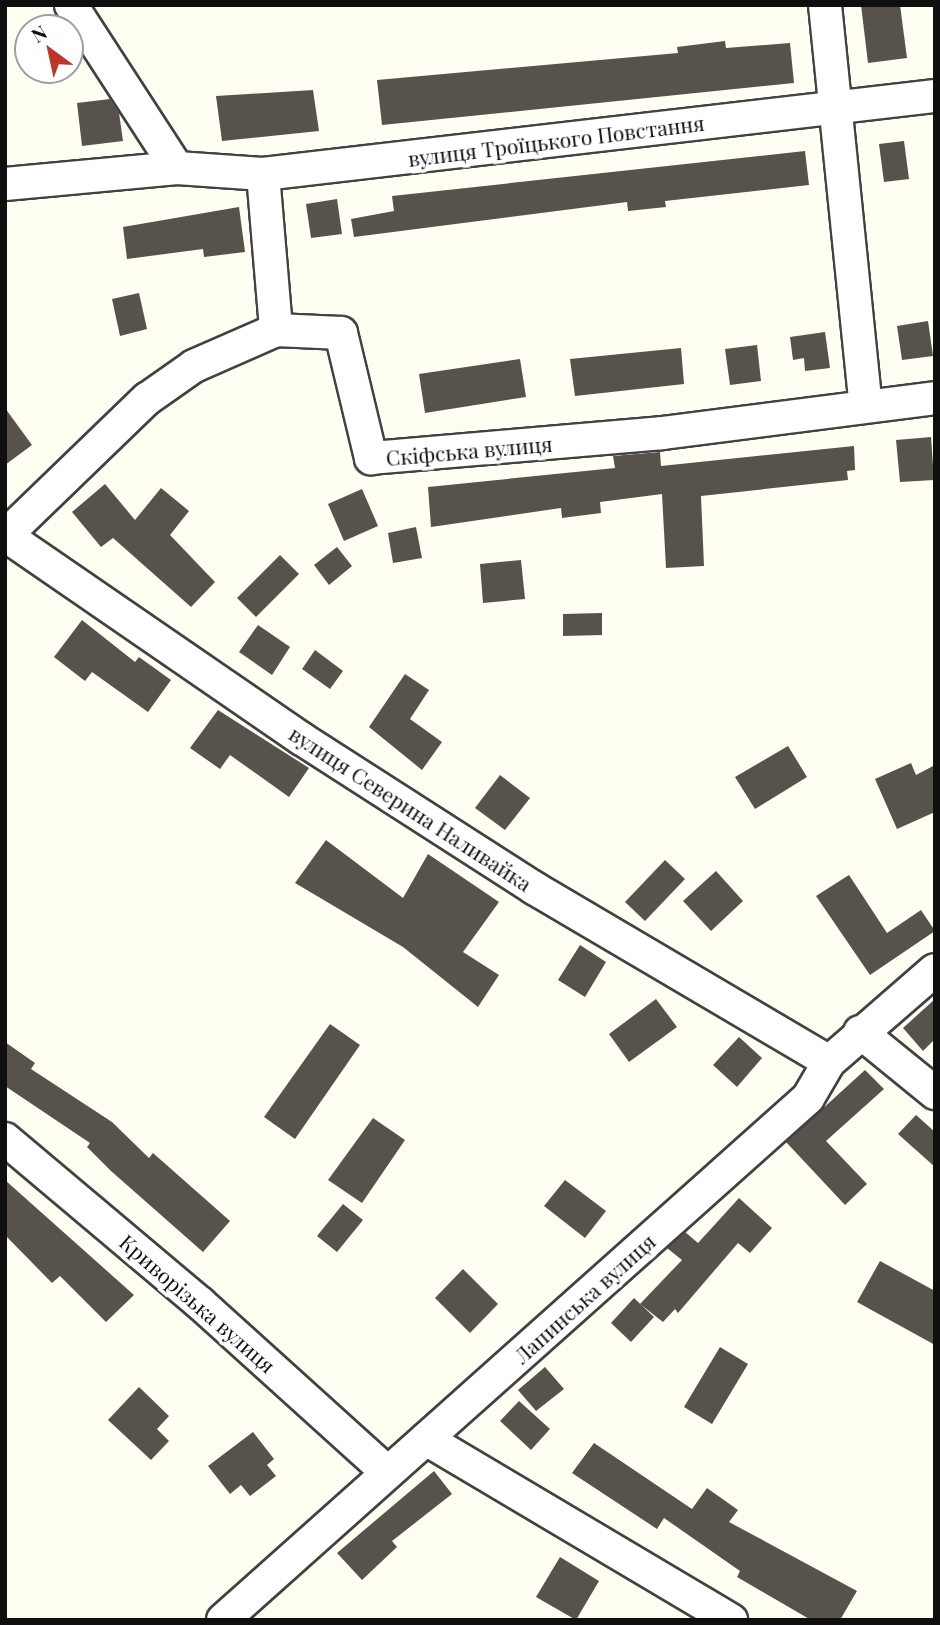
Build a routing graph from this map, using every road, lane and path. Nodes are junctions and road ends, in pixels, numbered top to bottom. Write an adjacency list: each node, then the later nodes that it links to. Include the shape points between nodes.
1 (71, 5): 5 (street)
2 (825, 5): 4 (street)
3 (935, 96): 4 (street, вулиця Троїцького Повстання)
4 (835, 106): 6 (street, вулиця Троїцького Повстання); 10 (street)
5 (177, 168): 6 (street, вулиця Троїцького Повстання); 7 (street, вулиця Троїцького Повстання)
6 (263, 174): 8 (street)
7 (5, 184)
8 (275, 330): 10 (street, Скіфська вулиця, via 341,333 371,458 662,433); 11 (street, Скіфська вулиця, via 194,366 148,399)
9 (935, 398): 10 (street, Скіфська вулиця)
10 (866, 406)
11 (5, 535): 14 (street, вулиця Северина Наливайка, via 302,739 511,873)
12 (935, 970): 13 (street, Лапинська вулиця)
13 (860, 1032): 14 (street, Лапинська вулиця); 15 (street)
14 (829, 1062): 17 (street, Лапинська вулиця, via 808,1098)
15 (935, 1093)
16 (5, 1139): 18 (street, Криворізька вулиця, via 200,1303)
17 (426, 1440): 18 (street, Лапинська вулиця); 20 (street)
18 (386, 1471): 19 (street, Лапинська вулиця)
19 (223, 1620)
20 (731, 1620)

